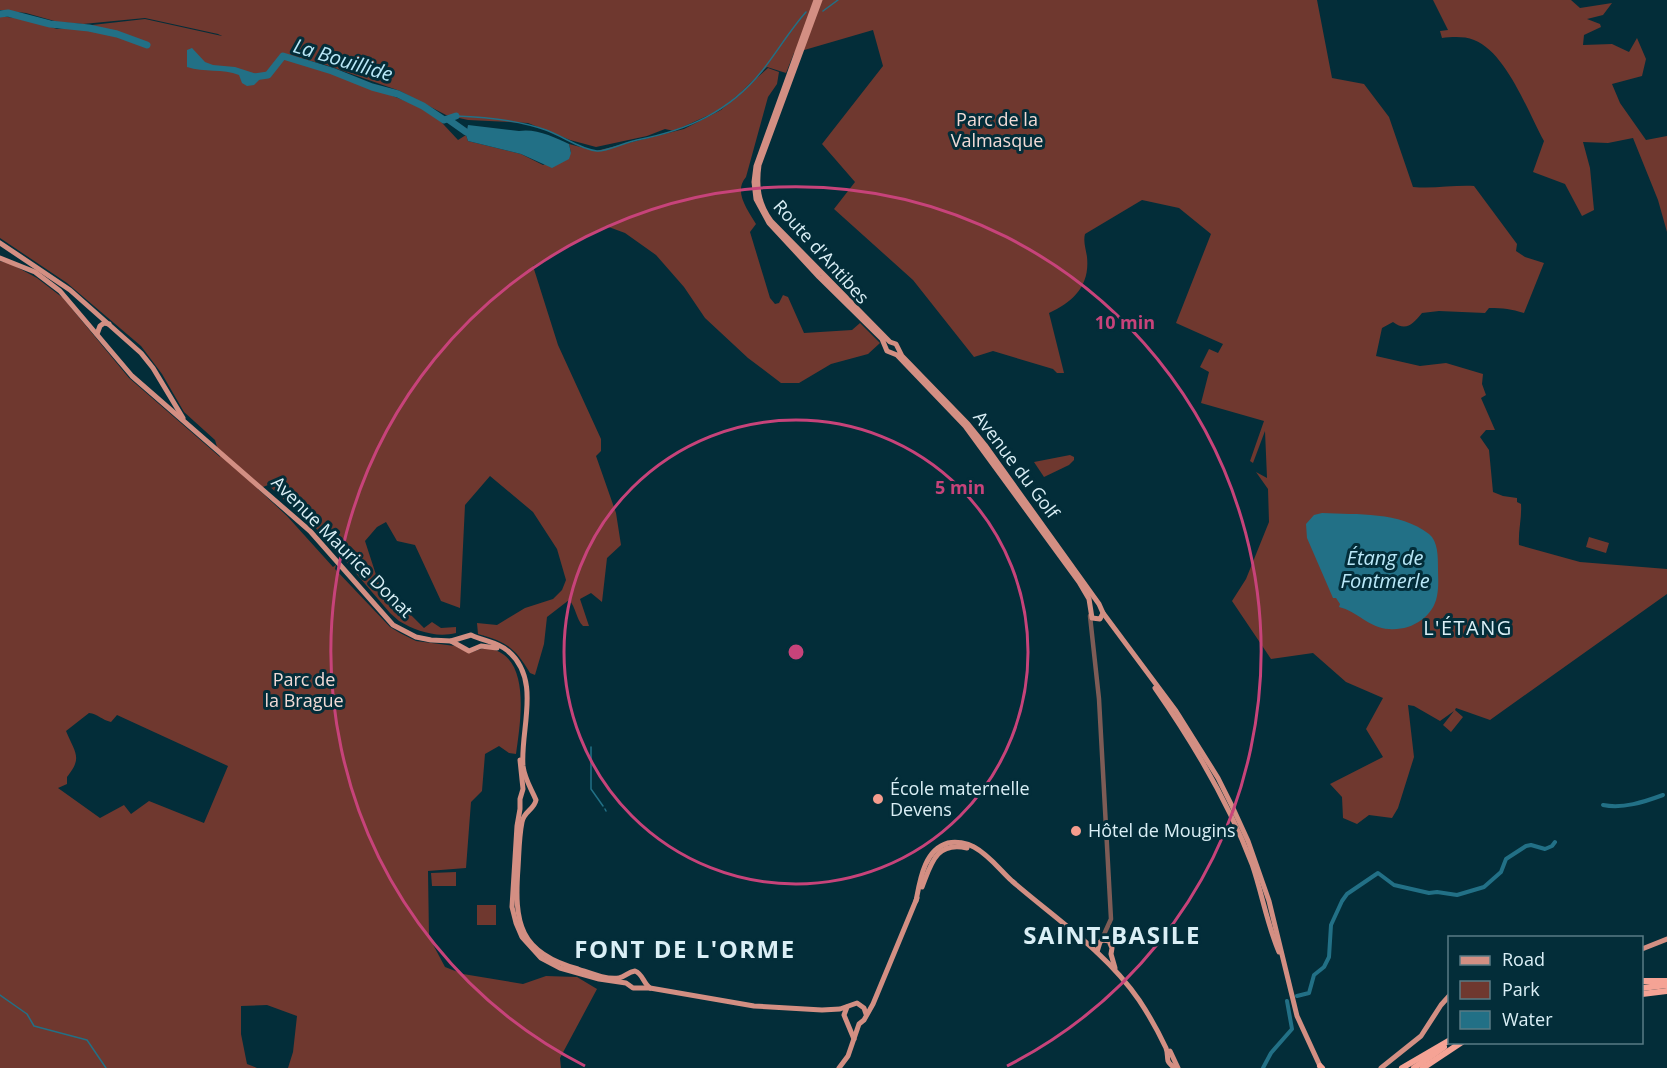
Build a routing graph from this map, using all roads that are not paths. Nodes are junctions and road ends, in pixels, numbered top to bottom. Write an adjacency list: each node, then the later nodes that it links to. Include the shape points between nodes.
1 (818, 0): 6 (main road, Route d'Antibes, via 761,151 754,182 756,199 765,217)
2 (0, 243): 4 (main road, Avenue Maurice Donat, via 56,280)
3 (0, 258): 5 (main road, Avenue Maurice Donat, via 29,269 53,285)
4 (109, 324): 5 (main road, via 100,326); 8 (main road, Avenue Maurice Donat, via 141,353)
5 (97, 336): 9 (main road, Avenue Maurice Donat)
6 (888, 344): 7 (main road, via 896,344); 7 (main road, via 887,351)
7 (896, 351): 11 (main road, Avenue du Golf, via 985,445); 12 (main road, Avenue du Golf, via 965,426)
8 (161, 381): 9 (main road, via 157,390); 10 (main road, Avenue Maurice Donat, via 174,406)
9 (147, 391): 10 (main road, Avenue Maurice Donat)
10 (194, 430): 19 (main road, Avenue Maurice Donat, via 310,531 393,625 416,637)
11 (1061, 550): 12 (main road); 13 (main road, Avenue du Golf)
12 (1063, 559): 14 (main road, Avenue du Golf, via 1088,594)
13 (1102, 610): 14 (main road, via 1096,606); 15 (main road); 22 (main road, Avenue du Golf)
14 (1091, 611): 15 (main road, via 1094,619); 16 (street, Avenue du Golf)
15 (1099, 619): 16 (street); 22 (main road, via 1111,626)
16 (1092, 629): 27 (street, Avenue du Golf, via 1111,919)
17 (463, 638): 18 (main road, via 471,635); 19 (main road); 20 (main road)
18 (477, 639): 21 (main road); 23 (main road, via 507,650 522,669 527,687 523,764)
19 (451, 641): 20 (main road)
20 (462, 646): 21 (main road, via 469,651)
21 (476, 648): 24 (main road, via 500,649 522,676)
22 (1174, 712): 62 (main road, via 1218,778 1248,841 1269,902 1297,1016)
23 (531, 794): 24 (main road); 26 (main road, via 536,803)
24 (522, 795): 25 (main road)
25 (520, 805): 26 (main road); 40 (main road, via 512,902 522,937 537,955 554,966)
26 (528, 809): 37 (main road, via 522,820 516,894 524,933 536,949 555,963 608,977)
27 (1106, 931): 29 (street, Avenue du Golf); 30 (street, Avenue du Golf)
28 (1667, 939): 32 (main road)
29 (1100, 942): 30 (main road); 31 (main road); 33 (main road)
30 (1109, 942): 34 (main road)
31 (1087, 944): 33 (main road); 47 (main road, via 992,862 968,848 956,846 942,850 932,862)
32 (1643, 948)
33 (1097, 952): 35 (main road)
34 (1111, 954): 35 (main road); 36 (main road)
35 (1104, 959): 36 (main road)
36 (1117, 973): 61 (main road, via 1146,1004)
37 (626, 976): 38 (main road, via 635,971); 40 (main road)
38 (642, 978): 42 (main road); 43 (main road)
39 (1643, 981): 41 (highway)
40 (626, 983): 42 (main road)
41 (1667, 983): 44 (highway)
42 (638, 987): 43 (main road)
43 (650, 988): 52 (main road, via 760,1007)
44 (1643, 988)
45 (1667, 991): 46 (highway)
46 (1643, 994)
47 (875, 995): 50 (main road); 53 (main road)
48 (1448, 998): 65 (main road, via 1421,1036)
49 (1448, 999): 66 (main road, via 1423,1038)
50 (862, 1005): 51 (main road); 53 (main road)
51 (848, 1006): 52 (main road); 54 (main road)
52 (832, 1010): 54 (main road)
53 (866, 1014): 56 (main road)
54 (844, 1015): 55 (main road)
55 (848, 1022): 56 (main road); 57 (main road)
56 (860, 1024): 57 (main road)
57 (854, 1041): 63 (main road)
58 (1448, 1043): 67 (highway)
59 (1448, 1043): 68 (highway)
60 (1459, 1044): 69 (highway)
61 (1172, 1061): 64 (main road)
62 (1321, 1067)
63 (839, 1068)
64 (1178, 1068)
65 (1381, 1068)
66 (1386, 1068)
67 (1402, 1068)
68 (1414, 1068)
69 (1423, 1068)

